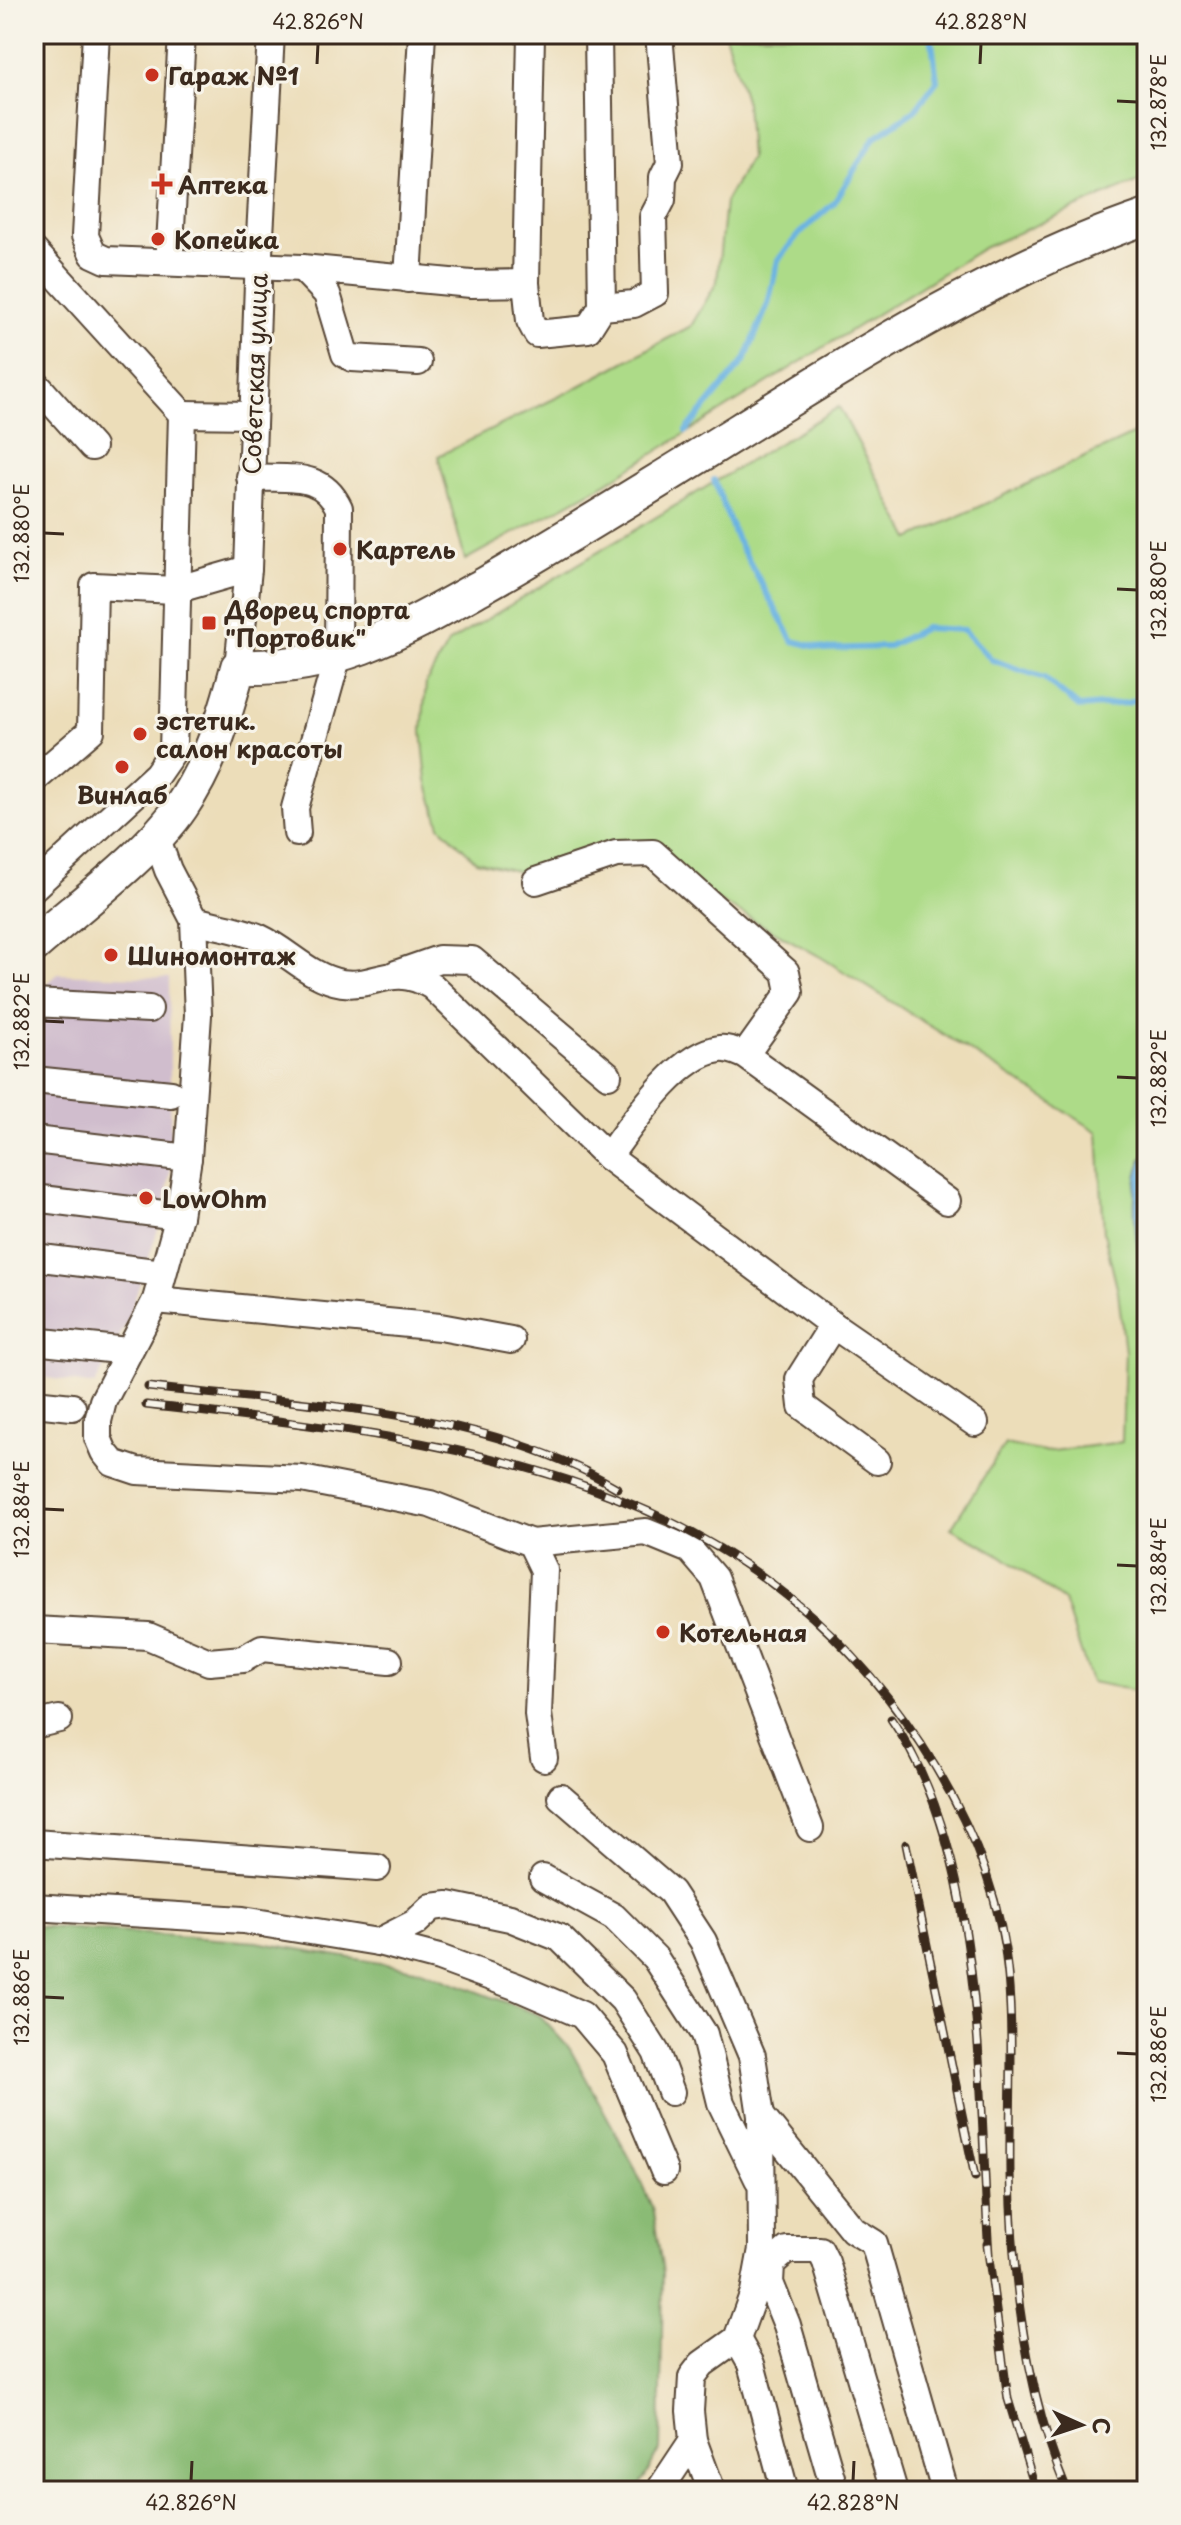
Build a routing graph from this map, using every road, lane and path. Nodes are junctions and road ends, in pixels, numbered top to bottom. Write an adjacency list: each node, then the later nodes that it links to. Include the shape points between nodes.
1 (96, 34): 10 (street, via 85,236 93,254 106,260)
2 (182, 34): 10 (street)
3 (271, 34): 11 (street, Советская улица, via 262,103)
4 (422, 34): 13 (street)
5 (531, 34): 14 (street)
6 (598, 34): 15 (street)
7 (659, 34): 15 (street, via 670,163 653,217 655,293 634,304)
8 (1147, 217): 24 (main road, via 1026,264 507,572 390,638)
9 (34, 251): 18 (street)
10 (169, 262): 11 (street)
11 (259, 266): 12 (street); 19 (street, Советская улица)
12 (302, 268): 13 (street); 16 (street, via 327,294 345,354)
13 (408, 279): 14 (street)
14 (526, 283): 15 (street, via 530,321 537,334 588,329)
15 (602, 307)
16 (418, 362)
17 (34, 382): 20 (street)
18 (182, 414): 19 (street); 23 (street)
19 (253, 415): 21 (street, Советская улица)
20 (92, 447)
21 (250, 477): 22 (street, Советская улица); 24 (street, via 316,481 331,491 339,508)
22 (248, 569): 23 (street); 25 (street, Советская улица)
23 (175, 590): 26 (street, via 94,586 91,731); 30 (street, via 173,751 168,762)
24 (338, 655): 25 (main road, via 298,665); 27 (street, via 295,808)
25 (238, 667): 28 (main road, via 198,780)
26 (34, 780)
27 (297, 833)
28 (156, 836): 31 (street); 32 (main road)
29 (536, 881): 36 (street, via 616,854 653,853 786,972 790,992)
30 (34, 887)
31 (194, 920): 33 (street, via 260,938 315,973 344,983); 42 (street, via 198,1015)
32 (34, 945)
33 (395, 974): 37 (street, via 439,959 472,960); 41 (street, via 432,986)
34 (34, 1003): 35 (street)
35 (149, 1009)
36 (745, 1055): 41 (street, via 722,1048 697,1057 648,1102); 44 (street)
37 (608, 1075)
38 (34, 1080): 39 (street)
39 (171, 1094)
40 (34, 1140): 42 (street)
41 (608, 1157): 49 (street)
42 (188, 1158): 45 (street)
43 (34, 1198): 45 (street)
44 (947, 1201)
45 (179, 1216): 47 (street)
46 (34, 1257): 47 (street)
47 (163, 1273): 48 (street)
48 (156, 1300): 50 (street, via 440,1327); 52 (street)
49 (833, 1325): 55 (street); 56 (street, via 799,1379 802,1406)
50 (511, 1340)
51 (34, 1341): 52 (street)
52 (127, 1351): 57 (street, via 98,1421 98,1438 113,1463 137,1471 302,1479 366,1491 430,1504)
53 (34, 1403): 54 (street)
54 (72, 1407)
55 (975, 1423)
56 (877, 1461)
57 (531, 1543): 60 (street, via 544,1570 538,1714); 62 (street, via 646,1532 690,1550 714,1578)
58 (34, 1630): 59 (street, via 148,1636 209,1662 243,1659 262,1648)
59 (389, 1661)
60 (544, 1758)
61 (561, 1797): 69 (street, via 671,1892 703,1941 752,2056)
62 (810, 1828)
63 (34, 1843): 64 (street)
64 (377, 1868)
65 (543, 1878): 71 (street, via 614,1917 655,1958 704,2034 721,2103)
66 (34, 1907): 67 (street, via 243,1920)
67 (378, 1942): 68 (street, via 415,1923 432,1907 448,1905 510,1918 560,1938 623,2000 656,2052); 70 (street, via 439,1958 582,2015 615,2054)
68 (671, 2092)
69 (761, 2116): 71 (street); 72 (street)
70 (664, 2171)
71 (761, 2186): 74 (street, via 762,2249)
72 (853, 2230): 73 (street); 81 (street, via 874,2243)
73 (807, 2248): 79 (street, via 787,2250 771,2264 770,2283); 80 (street, via 820,2250 826,2262)
74 (737, 2339): 75 (street, via 692,2377); 78 (street, via 751,2364)
75 (693, 2440): 76 (street); 77 (street)
76 (659, 2491)
77 (712, 2491)
78 (785, 2491)
79 (835, 2491)
80 (894, 2491)
81 (945, 2491)

